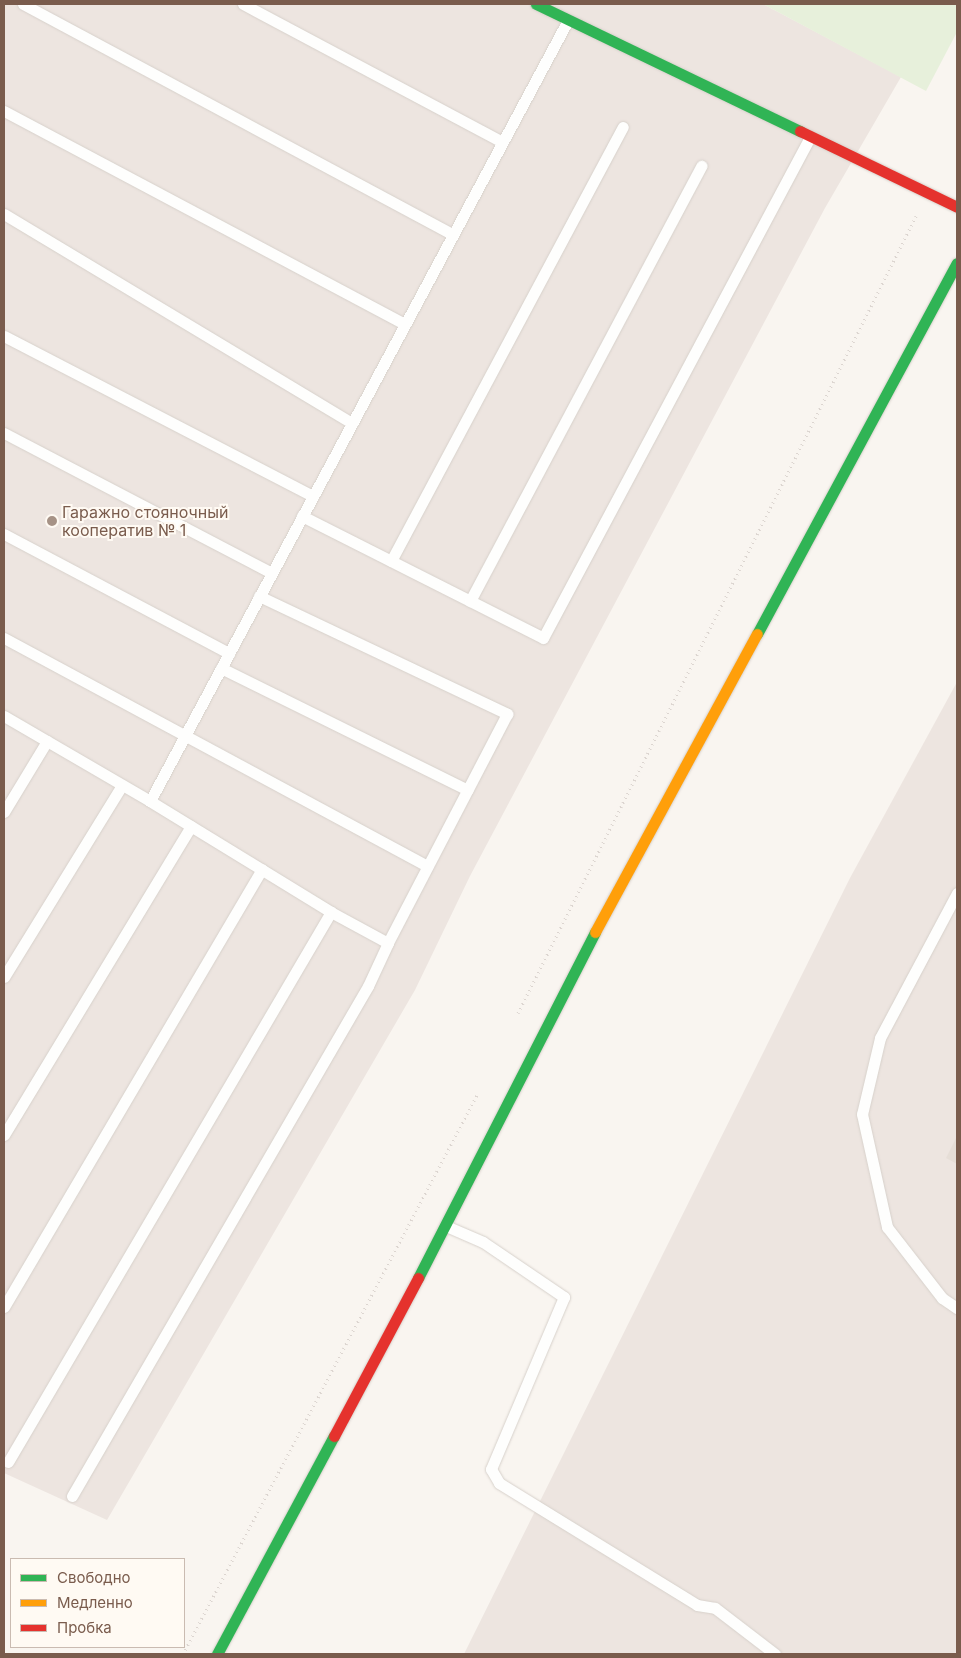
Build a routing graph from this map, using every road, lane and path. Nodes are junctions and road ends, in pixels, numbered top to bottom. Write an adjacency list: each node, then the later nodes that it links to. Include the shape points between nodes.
1 (23, 4): 13 (lane)
2 (243, 4): 8 (lane)
3 (536, 4): 4 (main road)
4 (568, 20): 7 (main road); 8 (lane)
5 (4, 111): 15 (lane)
6 (622, 126): 22 (lane)
7 (809, 139): 10 (main road); 25 (lane, via 543,638)
8 (503, 142): 13 (lane)
9 (701, 166): 25 (lane)
10 (927, 193): 11 (main road); 43 (path)
11 (957, 208)
12 (4, 214): 17 (lane)
13 (453, 235): 15 (lane)
14 (957, 265): 46 (main road, via 535,1044)
15 (405, 324): 17 (lane)
16 (4, 336): 19 (lane)
17 (352, 423): 19 (lane)
18 (4, 433): 23 (lane)
19 (313, 496): 20 (lane)
20 (302, 516): 22 (lane); 23 (lane)
21 (4, 534): 27 (lane)
22 (391, 561): 25 (lane)
23 (272, 573): 24 (lane)
24 (260, 596): 27 (lane); 33 (lane, via 507,714)
25 (470, 601)
26 (4, 638): 30 (lane)
27 (229, 653): 28 (lane)
28 (221, 668): 30 (lane); 33 (lane)
29 (4, 716): 31 (lane)
30 (185, 735): 34 (lane); 37 (lane)
31 (47, 741): 32 (lane); 35 (lane)
32 (122, 785): 34 (lane); 42 (lane)
33 (468, 790): 37 (lane)
34 (150, 801): 36 (lane)
35 (4, 812)
36 (190, 826): 38 (lane); 45 (lane)
37 (428, 866): 41 (lane)
38 (262, 869): 40 (lane); 47 (lane)
39 (957, 894): 48 (lane, via 880,1038 862,1114 887,1227 942,1298)
40 (331, 912): 41 (lane); 49 (lane)
41 (388, 943): 50 (lane, via 368,986)
42 (4, 977)
43 (513, 1023)
44 (482, 1086): 51 (path)
45 (4, 1135)
46 (446, 1226): 52 (main road); 53 (lane, via 483,1242 564,1297 491,1469 499,1483 697,1605 715,1608)
47 (4, 1307)
48 (957, 1308)
49 (8, 1462)
50 (72, 1496)
51 (183, 1654)
52 (217, 1654)
53 (775, 1654)

